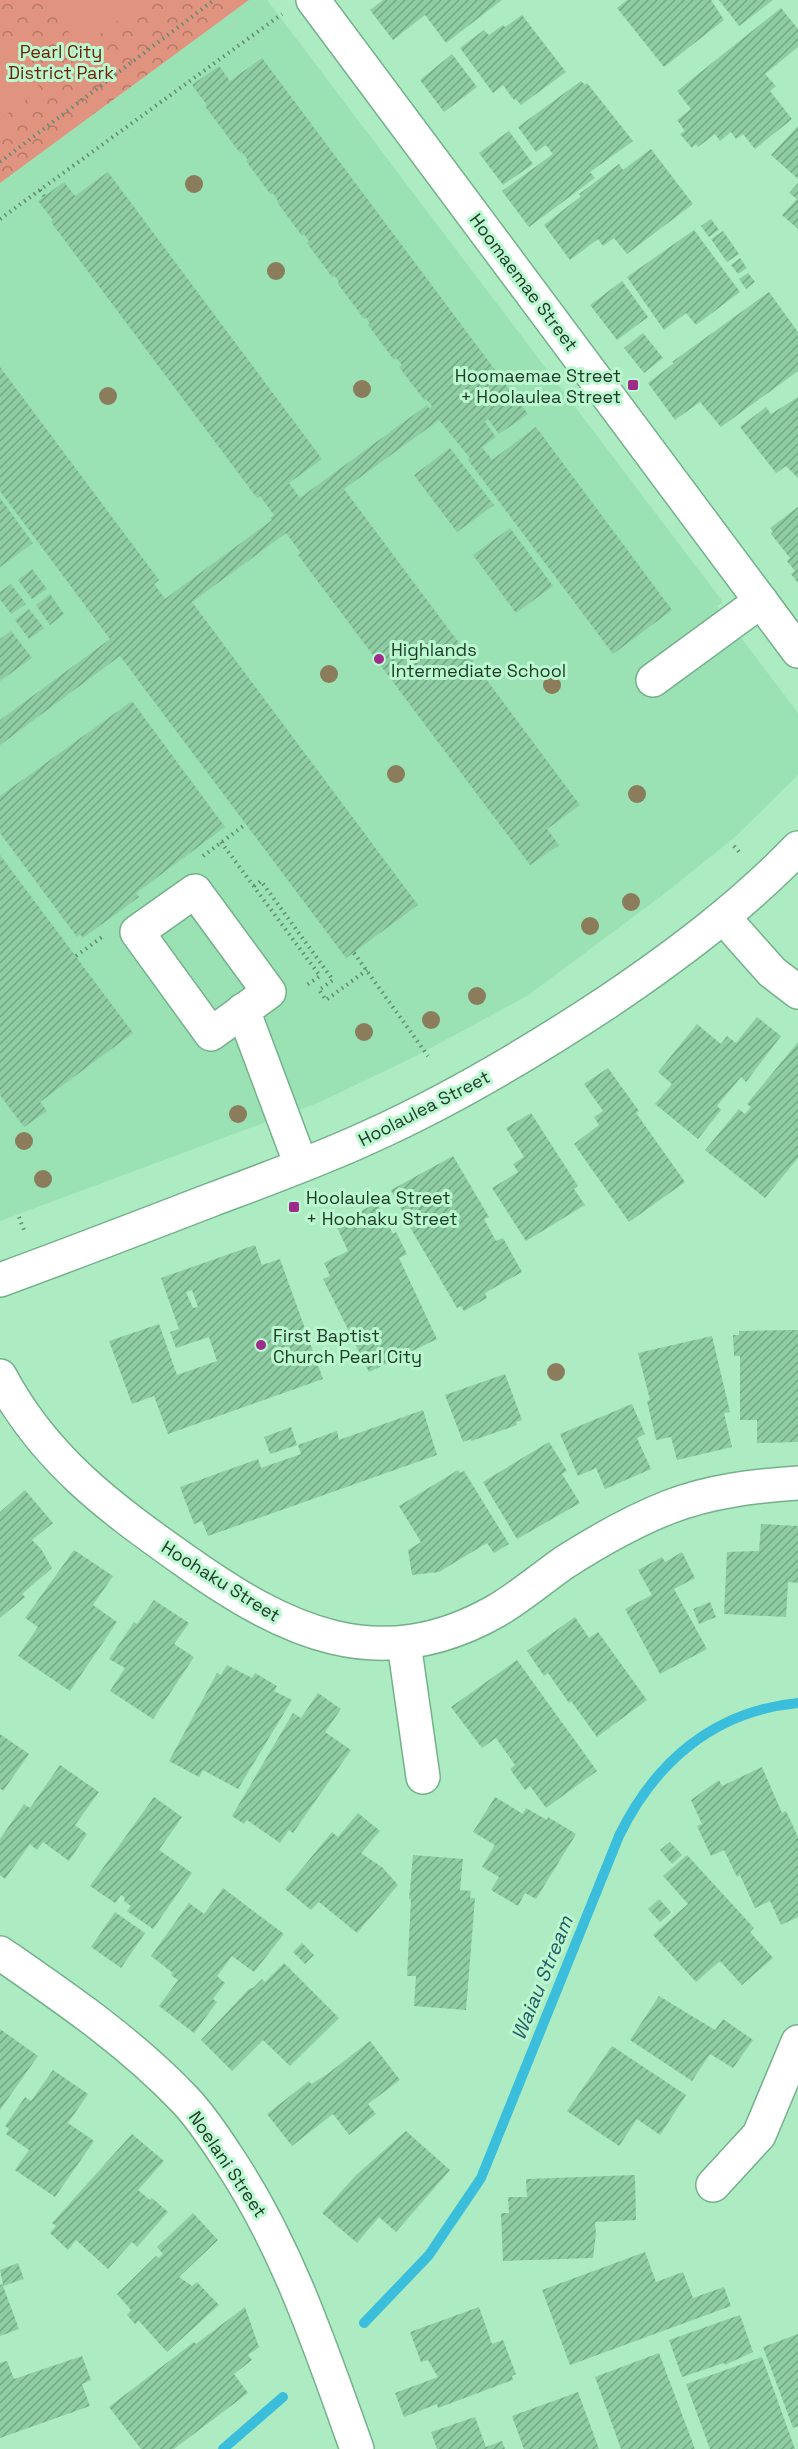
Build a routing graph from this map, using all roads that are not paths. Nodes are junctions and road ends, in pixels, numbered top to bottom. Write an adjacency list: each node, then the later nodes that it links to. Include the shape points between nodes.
1 (300, 5): 2 (street, Hoomaemae Street)
2 (760, 601): 3 (street, Hoomaemae Street); 4 (street)
3 (798, 651)
4 (653, 680)
5 (798, 849): 6 (street, Hoolaulea Street)
6 (724, 918): 7 (street, via 772,972); 9 (street, Hoolaulea Street, via 558,1035 479,1082 369,1137)
7 (798, 992)
8 (243, 1010): 9 (street)
9 (301, 1165): 10 (street, Hoolaulea Street)
10 (0, 1280)
11 (0, 1376): 13 (street, Hoohaku Street, via 28,1422 71,1473 101,1500 198,1571 297,1627 333,1639)
12 (798, 1483): 13 (street, Hoohaku Street, via 718,1493 670,1506 603,1539 497,1611 454,1630)
13 (404, 1643): 14 (street)
14 (423, 1777)
15 (0, 1953): 18 (street, Noelani Street, via 124,2043 186,2102 213,2136 249,2189 273,2234)
16 (798, 2042): 17 (street, via 759,2135)
17 (713, 2185)
18 (357, 2449)

